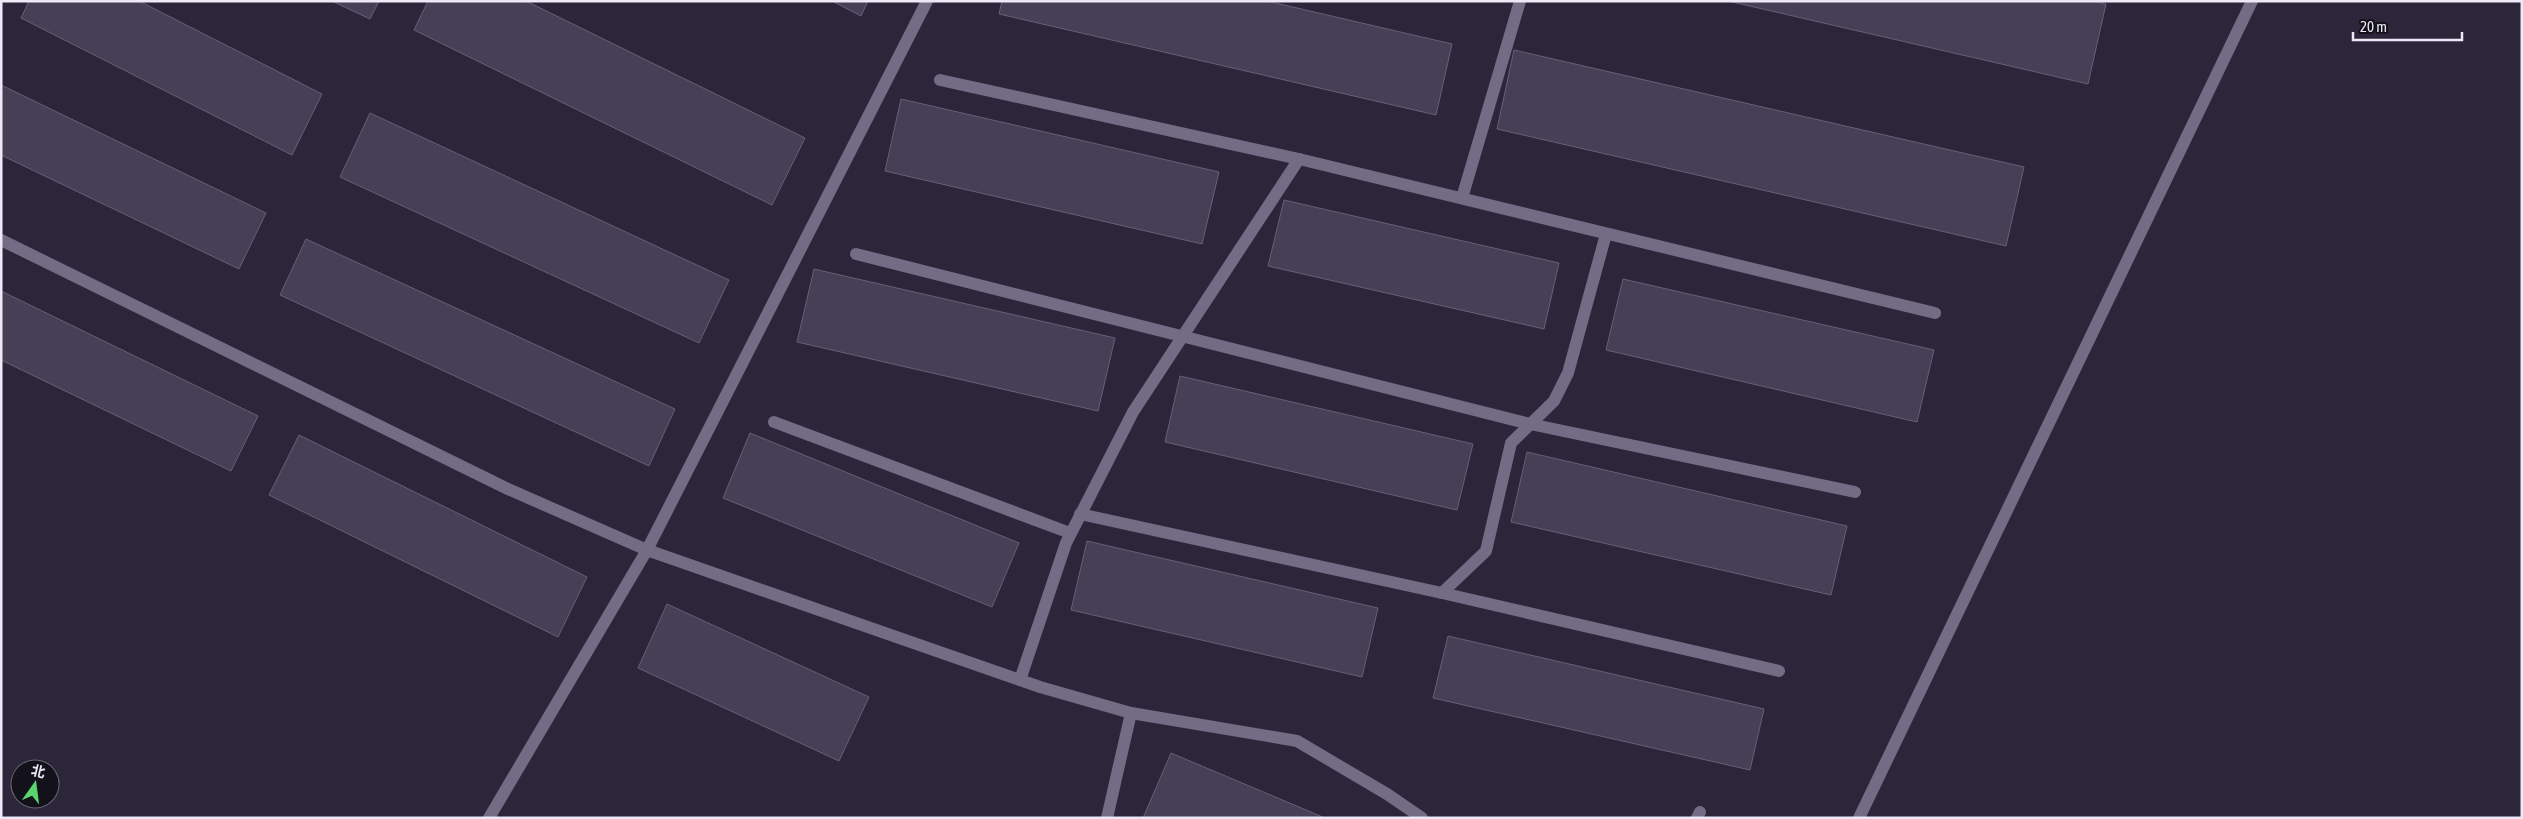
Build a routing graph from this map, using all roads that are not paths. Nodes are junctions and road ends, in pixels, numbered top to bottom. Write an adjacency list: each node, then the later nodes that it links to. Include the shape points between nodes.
1 (927, 1): 17 (street)
2 (1520, 1): 6 (street)
3 (2252, 1): 25 (street)
4 (940, 80): 5 (street)
5 (1299, 159): 6 (street); 11 (street)
6 (1462, 198): 7 (street)
7 (1606, 234): 10 (street); 13 (street, via 1568,373 1554,400)
8 (1, 240): 17 (street, via 508,489)
9 (856, 254): 11 (street)
10 (1935, 313)
11 (1183, 336): 13 (street); 15 (street, via 1134,412)
12 (774, 422): 16 (street)
13 (1530, 424): 14 (street); 18 (street, via 1511,443 1486,551)
14 (1855, 492)
15 (1080, 514): 16 (street); 18 (street)
16 (1070, 533): 20 (street)
17 (647, 550): 20 (street); 22 (street)
18 (1442, 593): 19 (street)
19 (1779, 671)
20 (1020, 680): 21 (street)
21 (1131, 713): 23 (street); 24 (street, via 1297,741 1388,794)
22 (489, 818)
23 (1107, 818)
24 (1422, 818)
25 (1859, 818)

